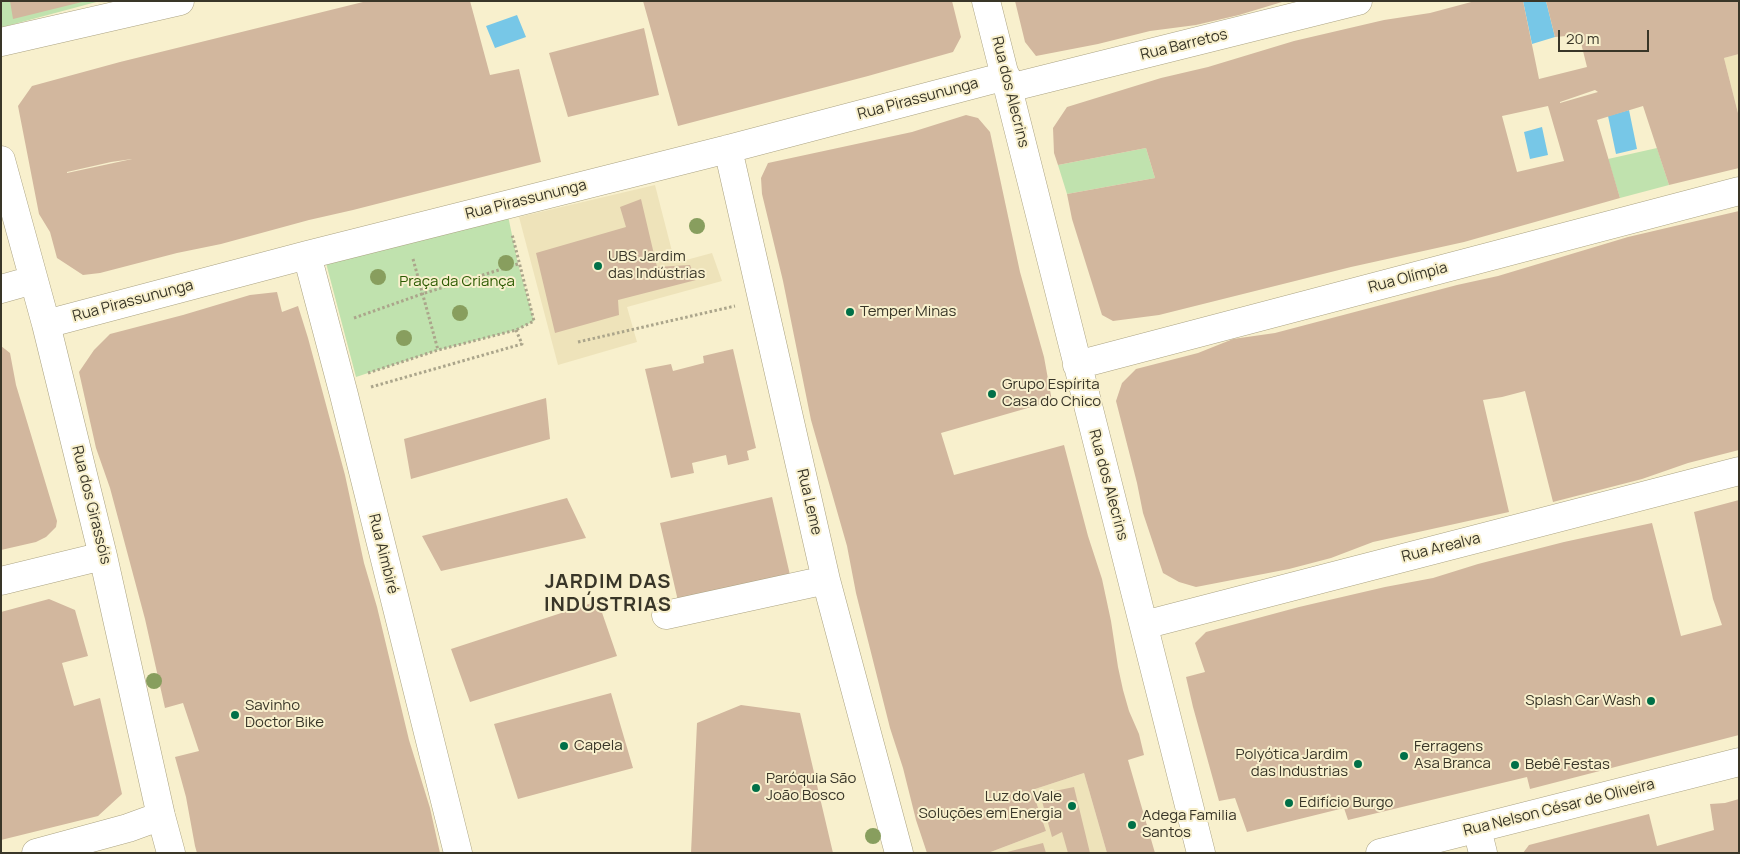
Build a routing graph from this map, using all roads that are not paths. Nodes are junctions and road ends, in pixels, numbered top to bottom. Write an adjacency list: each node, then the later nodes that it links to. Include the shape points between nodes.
1 (180, 1): 4 (street)
2 (986, 1): 5 (street, Rua dos Alecrins)
3 (1358, 1): 5 (street, Rua Barretos)
4 (1, 42)
5 (1007, 82): 6 (street, Rua Pirassununga); 13 (street, Rua dos Alecrins)
6 (728, 149): 9 (street, Rua Pirassununga); 16 (street, Rua Leme)
7 (1, 160): 10 (street, Rua dos Girassóis)
8 (1739, 191): 13 (street, Rua Olímpia)
9 (306, 255): 12 (street, Rua Pirassununga); 25 (street, Rua Aimbiré)
10 (33, 280): 11 (street); 12 (street, Rua dos Girassóis)
11 (1, 289)
12 (46, 324): 15 (street, Rua dos Girassóis)
13 (1077, 365): 19 (street, Rua dos Alecrins)
14 (1739, 471): 19 (street, Rua Arealva)
15 (104, 556): 17 (street); 21 (street, Rua dos Girassóis)
16 (826, 580): 18 (street); 26 (street, Rua Leme)
17 (1, 581)
18 (666, 615)
19 (1144, 625): 27 (street, Rua dos Alecrins)
20 (1739, 762): 22 (street, Rua Nelson César de Oliveira)
21 (161, 816): 23 (street); 24 (street, Rua dos Girassóis)
22 (1480, 841): 28 (street, Rua Nelson César de Oliveira)
23 (36, 853)
24 (171, 853)
25 (458, 853)
26 (899, 853)
27 (1201, 853)
28 (1380, 853)

